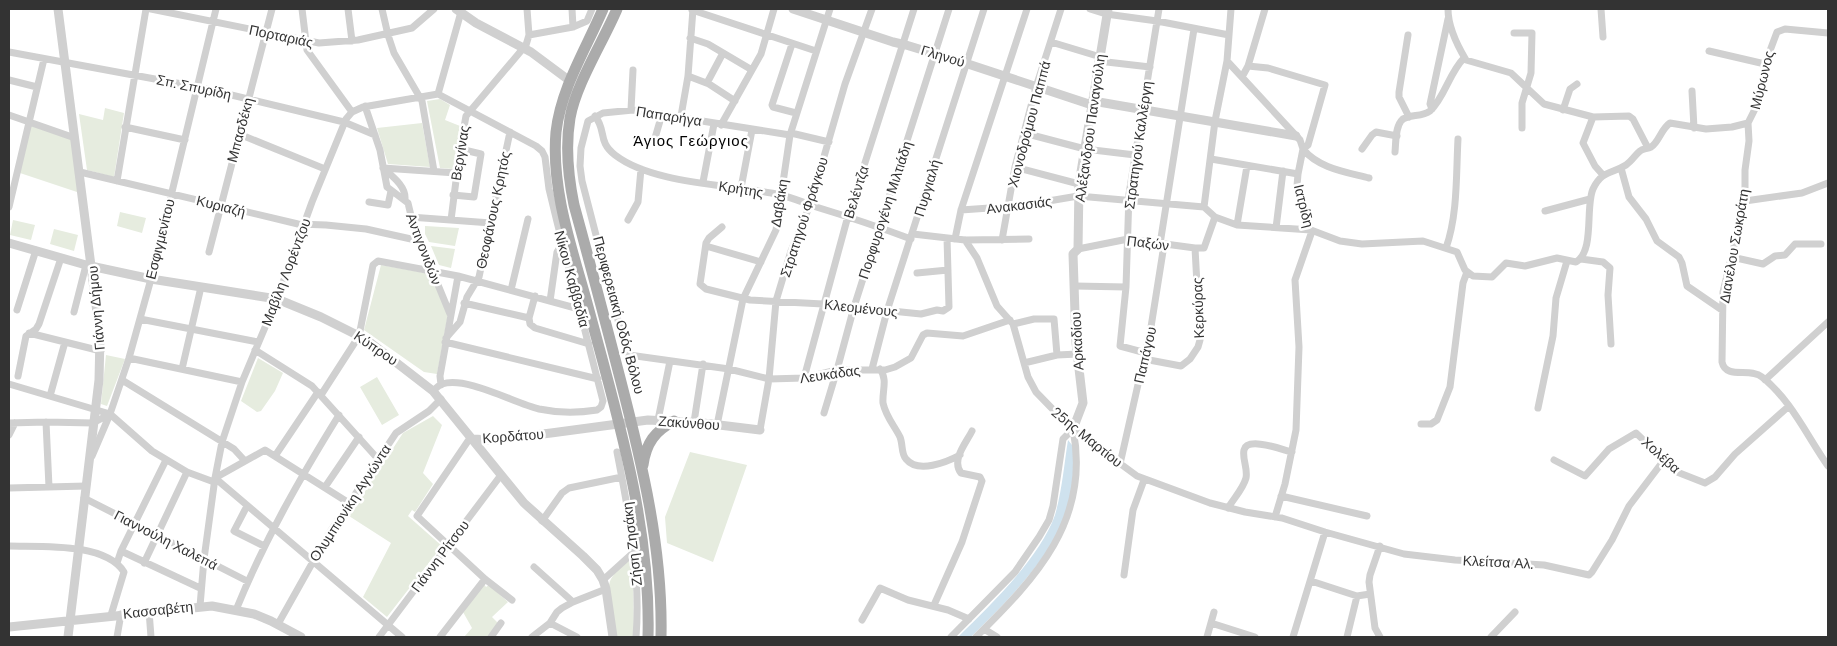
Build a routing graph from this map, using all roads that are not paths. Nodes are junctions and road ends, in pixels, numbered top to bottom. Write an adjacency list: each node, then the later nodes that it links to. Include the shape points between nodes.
1 (58, 9): 65 (street, Γιάννη Δήμου)
2 (146, 9): 72 (street)
3 (151, 9): 35 (street, Πορταριάς)
4 (216, 9): 35 (street, Εσφιγμενίτου)
5 (272, 9): 40 (street, Μπασδέκη)
6 (302, 9): 51 (street)
7 (348, 9): 50 (street)
8 (382, 9): 43 (street)
9 (434, 9): 43 (street, Πορταριάς, via 412,28)
10 (527, 9): 44 (street)
11 (572, 9): 37 (street)
12 (592, 9): 37 (street, via 587,21)
13 (603, 9): 77 (main road, Περιφερειακή Οδός Βόλου)
14 (617, 9): 279 (main road, Περιφερειακή Οδός Βόλου, via 576,97 567,155 574,205)
15 (692, 9): 45 (street); 49 (street)
16 (774, 9): 45 (street)
17 (793, 9): 34 (street, Γληνού)
18 (830, 9): 34 (street, Δαβάκη)
19 (872, 9): 39 (street, Στρατηγού Φράγκου)
20 (914, 9): 54 (street, Βελέντζα)
21 (949, 9): 60 (street, Πορφυρογένη Μιλτιάδη)
22 (984, 9): 66 (street, Πυργιαλή)
23 (1027, 9): 74 (street)
24 (1061, 9): 52 (street, Χιονοδρόμου Παππά)
25 (1090, 9): 32 (street)
26 (1158, 9): 36 (street, Στρατηγού Καλλέργη)
27 (1231, 9): 46 (street)
28 (1265, 9): 68 (street)
29 (1448, 9): 33 (street)
30 (1601, 9): 48 (street)
31 (460, 10): 55 (street, via 476,23); 85 (street)
32 (1107, 12): 36 (street); 61 (street, Αλέξανδρου Παναγούλη)
33 (1448, 19): 62 (street); 92 (street, via 1430,104)
34 (826, 20): 39 (street, Γληνού); 56 (street, Δαβάκη)
35 (213, 21): 40 (street, Πορταριάς); 81 (street, Εσφιγμενίτου)
36 (1157, 21): 38 (street); 69 (street, Στρατηγού Καλλέργη)
37 (573, 27): 44 (street)
38 (1194, 29): 46 (street); 102 (street, Παπάγου)
39 (864, 32): 54 (street, Γληνού); 125 (street, Στρατηγού Φράγκου)
40 (266, 33): 51 (street, Πορταριάς); 87 (street, Μπασδέκη)
41 (1514, 33): 83 (street, via 1532,33 1531,73)
42 (1828, 33): 67 (street, Μύρωνος, via 1781,29 1774,35)
43 (388, 34): 50 (street, Πορταριάς); 86 (street, via 397,61)
44 (530, 35): 55 (street, Βεργίνας)
45 (767, 35): 53 (street); 71 (street)
46 (1229, 35): 64 (street)
47 (1408, 35): 103 (street, via 1399,92)
48 (1603, 37)
49 (690, 38): 59 (street); 73 (street)
50 (352, 41): 51 (street, Πορταριάς)
51 (306, 42): 96 (street, via 308,52)
52 (1051, 42): 61 (street); 82 (street, Χιονοδρόμου Παππά)
53 (792, 44): 56 (street); 97 (street, via 772,105)
54 (903, 44): 60 (street, Γληνού); 171 (street, Βελέντζα)
55 (524, 48): 77 (street); 95 (street, Βεργίνας)
56 (816, 51): 97 (street, Δαβάκη)
57 (1709, 51): 67 (street)
58 (9, 52): 63 (street, Σπ. Σπυρίδη)
59 (723, 52): 71 (street); 78 (street)
60 (935, 54): 66 (street, Γληνού); 180 (street, Πορφυρογένη Μιλτιάδη)
61 (1096, 58): 69 (street); 89 (street, Αλέξανδρου Παναγούλη)
62 (1464, 58): 83 (street, via 1511,74); 92 (street)
63 (44, 59): 65 (street, Σπ. Σπυρίδη); 80 (street)
64 (1227, 61): 75 (street); 105 (street)
65 (65, 63): 72 (street, Σπ. Σπυρίδη); 121 (street, Γιάννη Δήμου)
66 (966, 63): 74 (street, Γληνού); 184 (street, Πυργιαλή)
67 (1764, 64): 108 (street, Μύρωνος, via 1759,97)
68 (1248, 66): 75 (street); 129 (street, Ιατρίδη, via 1268,68 1325,85 1308,145)
69 (1150, 67): 91 (street, Στρατηγού Καλλέργη)
70 (633, 70): 93 (street)
71 (752, 70): 88 (street)
72 (134, 75): 81 (street, Σπ. Σπυρίδη); 110 (street)
73 (688, 76): 78 (street); 101 (street)
74 (1005, 76): 82 (street, Γληνού); 169 (street)
75 (1242, 77): 119 (street)
76 (9, 80): 80 (street)
77 (570, 81): 283 (main road, Περιφερειακή Οδός Βόλου, via 556,133 558,186)
78 (707, 83): 88 (street)
79 (1577, 84): 94 (street, via 1570,89)
80 (37, 87): 106 (street)
81 (198, 87): 87 (street, Σπ. Σπυρίδη); 124 (street, Εσφιγμενίτου)
82 (1036, 87): 89 (street, Γληνού); 115 (street, Χιονοδρόμου Παππά)
83 (1527, 88): 94 (street, via 1544,104); 111 (street, via 1522,103)
84 (1692, 91): 112 (street)
85 (438, 94): 86 (street, Μαβίλη Λορέντζου); 95 (street)
86 (421, 98): 90 (street, Μαβίλη Λορέντζου); 140 (street)
87 (248, 100): 107 (street, Σπ. Σπυρίδη); 116 (street, Μπασδέκη)
88 (735, 101): 109 (street)
89 (1092, 103): 91 (street, Γληνού); 128 (street, Αλέξανδρου Παναγούλη)
90 (365, 106): 96 (street, Μαβίλη Λορέντζου); 118 (street)
91 (1143, 109): 102 (street, Γληνού); 132 (street, Στρατηγού Καλλέργη)
92 (1432, 109): 103 (street, via 1422,115)
93 (631, 110): 98 (street, Παπαρήγα); 100 (street, Παπαρήγα)
94 (1563, 110): 104 (street)
95 (470, 111): 114 (street); 127 (street, Βεργίνας, via 466,116)
96 (352, 112): 107 (street, Μαβίλη Λορέντζου)
97 (796, 113): 117 (street, Δαβάκη)
98 (662, 114): 101 (street, Παπαρήγα); 122 (street)
99 (9, 115): 106 (street)
100 (595, 116): 139 (street, Κρήτης, via 602,126 607,148); 251 (street, Λευκάδας, via 584,129 580,158 582,181 625,347 631,356)
101 (681, 116): 109 (street, Παπαρήγα)
102 (1180, 117): 105 (street, Γληνού); 164 (street, Παπάγου)
103 (1408, 117): 120 (street, via 1399,125)
104 (1593, 117): 126 (street, via 1629,116); 146 (street, via 1584,142)
105 (1215, 121): 119 (street, Γληνού); 133 (street)
106 (29, 122): 121 (street); 144 (street)
107 (344, 122): 118 (street, Σπ. Σπυρίδη); 138 (street, Μαβίλη Λορέντζου)
108 (1748, 123): 112 (street, Μύρωνος, via 1723,128); 161 (street, Διανέλου Σωκράτη)
109 (718, 124): 113 (street, Παπαρήγα); 149 (street)
110 (125, 127): 124 (street); 148 (street)
111 (1522, 128)
112 (1694, 128): 126 (street, Μύρωνος, via 1670,123)
113 (752, 130): 117 (street, Παπαρήγα); 152 (street)
114 (510, 132): 177 (street, Θεοφάνους Κρητός); 193 (street, Νίκου Καββαδία, via 542,151)
115 (1024, 133): 128 (street); 135 (street, Χιονοδρόμου Παππά)
116 (240, 134): 138 (street); 165 (street, Μπασδέκη)
117 (790, 134): 125 (street, Παπαρήγα); 156 (street, Δαβάκη)
118 (375, 135): 136 (street)
119 (1296, 136): 129 (street)
120 (1397, 136): 130 (street, via 1376,132); 131 (street)
121 (75, 138): 142 (street, Γιάννη Δήμου)
122 (655, 138)
123 (1458, 139): 198 (street, via 1455,192)
124 (185, 140): 154 (street, Εσφιγμενίτου)
125 (829, 142): 163 (street, Στρατηγού Φράγκου)
126 (1648, 148): 137 (street, Μύρωνος, via 1640,150)
127 (460, 149): 143 (street, Βεργίνας); 155 (street, via 481,154 474,197)
128 (1085, 149): 132 (street); 151 (street, Αλέξανδρου Παναγούλη)
129 (1303, 149): 145 (street, Ιατρίδη); 147 (street, via 1326,166)
130 (1362, 149)
131 (1395, 152)
132 (1135, 155): 160 (street, Στρατηγού Καλλέργη)
133 (1211, 159): 134 (street); 168 (street)
134 (1246, 166): 141 (street); 178 (street)
135 (1015, 167): 151 (street); 166 (street, Χιονοδρόμου Παππά)
136 (383, 168): 140 (street); 153 (street); 158 (street, via 401,186)
137 (1622, 168): 146 (street); 229 (street, via 1629,197 1646,219 1657,241 1679,257 1687,286)
138 (325, 169): 179 (street, Μαβίλη Λορέντζου)
139 (641, 169): 149 (street, Κρήτης); 176 (street, via 638,202)
140 (434, 171): 143 (street)
141 (1283, 171): 145 (street); 182 (street)
142 (80, 172): 148 (street, Κυριαζή); 207 (street, Γιάννη Δήμου)
143 (456, 173): 155 (street, Βεργίνας)
144 (13, 174): 167 (street)
145 (1298, 174): 183 (street, Ιατρίδη, via 1300,199)
146 (1603, 175): 159 (street)
147 (1369, 178)
148 (117, 181): 154 (street, Κυριαζή)
149 (702, 182): 152 (street, Κρήτης)
150 (1828, 183): 161 (street, via 1802,192)
151 (1079, 184): 157 (street, Αλέξανδρου Παναγούλη)
152 (740, 188): 156 (street, Κρήτης)
153 (391, 191): 158 (street, Αντιγονιδών); 162 (street, via 388,205)
154 (172, 194): 165 (street, Κυριαζή); 213 (street, Εσφιγμενίτου)
155 (453, 195): 175 (street, Βεργίνας)
156 (782, 195): 163 (street, Κρήτης); 206 (street, Δαβάκη, via 776,230)
157 (1078, 196): 160 (street, Ανακασιάς); 166 (street, Ανακασιάς); 200 (street, Αλέξανδρου Παναγούλη)
158 (405, 199): 172 (street, Αντιγονιδών)
159 (1590, 199): 170 (street); 204 (street, via 1589,226)
160 (1129, 201): 164 (street, Ανακασιάς); 188 (street, Στρατηγού Καλλέργη)
161 (1744, 201): 202 (street, Διανέλου Σωκράτη)
162 (368, 202)
163 (810, 204): 171 (street, Κρήτης); 223 (street, Στρατηγού Φράγκου)
164 (1166, 204): 168 (street, Ανακασιάς); 194 (street, Παπάγου)
165 (221, 206): 179 (street, Κυριαζή); 201 (street, Μπασδέκη)
166 (1008, 206): 169 (street, Ανακασιάς); 190 (street, Χιονοδρόμου Παππά)
167 (9, 207)
168 (1204, 207): 173 (street)
169 (961, 210): 186 (street)
170 (1545, 211)
171 (848, 216): 180 (street, Κρήτης); 225 (street, Βελέντζα)
172 (410, 217): 175 (street); 191 (street, Αντιγονιδών)
173 (1215, 217): 178 (street); 197 (street, via 1204,248)
174 (528, 219): 218 (street)
175 (451, 220): 177 (street)
176 (628, 220)
177 (491, 223): 214 (street, Θεοφάνους Κρητός)
178 (1236, 224): 182 (street)
179 (304, 225): 191 (street, Κυριαζή, via 366,229); 221 (street, Μαβίλη Λορέντζου)
180 (880, 227): 184 (street, Κρήτης); 226 (street, Πορφυρογένη Μιλτιάδη)
181 (722, 228): 196 (street, via 709,238)
182 (1276, 228): 183 (street)
183 (1311, 230): 198 (street, via 1349,243 1423,242); 294 (street, Ιατρίδη, via 1296,280 1299,347 1296,430)
184 (912, 236): 185 (street, Κρήτης); 230 (street, Πυργιαλή)
185 (946, 238): 186 (street, Κρήτης); 209 (street, Κλεομένους)
186 (955, 239): 189 (street, Κρήτης)
187 (1028, 239): 190 (street, Κρήτης)
188 (1128, 239): 194 (street, Παξών); 200 (street, Παξών); 216 (street, Στρατηγού Καλλέργη)
189 (965, 240): 190 (street, Κρήτης); 235 (street, 25ης Μαρτίου, via 977,258 994,301)
190 (1002, 240)
191 (420, 241): 208 (street, Αντιγονιδών)
192 (9, 243): 199 (street, Κύπρου)
193 (562, 244): 222 (street, via 557,252); 227 (street, Νίκου Καββαδία)
194 (1162, 244): 197 (street, Παξών); 249 (street, Παπάγου)
195 (1821, 244): 202 (street, via 1795,244 1785,256 1775,256 1763,264)
196 (706, 246): 206 (street); 220 (street, Κλεομένους, via 700,282 702,288)
197 (1195, 248): 249 (street, Κερκύρας, via 1198,347 1181,366)
198 (1446, 248): 210 (street, via 1459,254)
199 (36, 250): 203 (street, Κύπρου); 228 (street)
200 (1076, 250): 215 (street, Αρκαδίου)
201 (210, 252)
202 (1732, 257): 229 (street, Διανέλου Σωκράτη)
203 (61, 258): 207 (street, Κύπρου); 238 (street, via 40,322)
204 (1581, 259): 205 (street); 244 (street, via 1604,262 1610,268)
205 (1567, 261): 210 (street, via 1553,259 1525,266 1506,263 1492,276 1476,277); 271 (street, via 1556,298 1553,336)
206 (761, 262): 220 (street, Δαβάκη)
207 (89, 265): 213 (street, Κύπρου); 231 (street); 246 (street, Γιάννη Δήμου)
208 (431, 270): 212 (street); 232 (street, Αντιγονιδών); 239 (street, via 375,262)
209 (948, 270): 211 (street); 230 (street, Κλεομένους, via 950,304 947,310 921,314)
210 (1467, 272): 284 (street, via 1461,291 1450,387 1437,420)
211 (917, 273)
212 (458, 276): 214 (street); 232 (street, Θεοφάνους Κρητός)
213 (151, 279): 217 (street, Κύπρου); 234 (street, Εσφιγμενίτου)
214 (477, 282): 218 (street); 224 (street, Θεοφάνους Κρητός)
215 (1075, 286): 216 (street); 247 (street, Αρκαδίου)
216 (1126, 286): 249 (street, Στρατηγού Καλλέργη, via 1120,346)
217 (201, 287): 221 (street, Κύπρου); 237 (street)
218 (511, 290): 219 (street)
219 (535, 296): 222 (street); 233 (street)
220 (744, 299): 223 (street, Κλεομένους); 255 (street, Δαβάκη)
221 (277, 300): 239 (street, Κύπρου); 242 (street, Μαβίλη Λορέντζου)
222 (550, 301): 227 (street)
223 (776, 301): 225 (street, Κλεομένους); 261 (street, Στρατηγού Φράγκου)
224 (464, 303): 233 (street); 240 (street, Θεοφάνους Κρητός, via 460,322)
225 (823, 304): 226 (street, Κλεομένους); 259 (street, Βελέντζα)
226 (854, 307): 230 (street, Κλεομένους); 257 (street, Πορφυρογένη Μιλτιάδη)
227 (579, 309): 243 (street, Νίκου Καββαδία)
228 (17, 310)
229 (1722, 310): 263 (street, Διανέλου Σωκράτη, via 1723,366 1729,372 1753,372)
230 (887, 311): 256 (street, Πυργιαλή)
231 (74, 312)
232 (450, 314): 240 (street, Θεοφάνους Κρητός)
233 (529, 318): 243 (street, via 535,328)
234 (140, 319): 237 (street); 250 (street, Εσφιγμενίτου)
235 (1012, 322): 248 (street, via 1054,319); 252 (street, 25ης Μαρτίου); 256 (street, Λευκάδας, via 963,336 927,332 908,361 890,369)
236 (1828, 322): 263 (street)
237 (191, 329): 242 (street); 254 (street)
238 (29, 333): 241 (street); 258 (street)
239 (359, 336): 266 (street, Κύπρου); 267 (street)
240 (446, 340): 260 (street); 266 (street, Θεοφάνους Κρητός)
241 (65, 342): 246 (street); 268 (street)
242 (258, 342): 245 (street, Μαβίλη Λορέντζου)
243 (589, 344): 260 (street, Νίκου Καββαδία)
244 (1611, 344)
245 (255, 350): 264 (street, Μαβίλη Λορέντζου); 267 (street)
246 (101, 352): 272 (street, Γιάννη Δήμου)
247 (1078, 354): 248 (street); 286 (street, Αρκαδίου, via 1083,404)
248 (1056, 355): 252 (street)
249 (1145, 356): 303 (street, Παπάγου)
250 (130, 358): 254 (street); 262 (street, Εσφιγμενίτου)
251 (670, 360): 253 (street, Λευκάδας); 276 (street)
252 (1024, 363): 286 (street, 25ης Μαρτίου, via 1036,392)
253 (703, 364): 255 (street, Λευκάδας); 280 (street)
254 (182, 369): 264 (street)
255 (729, 369): 261 (street, Λευκάδας); 285 (street, Δαβάκη)
256 (876, 369): 257 (street, Λευκάδας); 295 (street, via 884,378 883,399 888,419 902,440 907,460 928,466)
257 (838, 370): 259 (street, Λευκάδας); 273 (street, Πορφυρογένη Μιλτιάδη)
258 (18, 376)
259 (804, 378): 261 (street, Λευκάδας)
260 (598, 379): 266 (street, Νίκου Καββαδία, via 601,407 578,412 545,410 476,387 456,384)
261 (769, 379): 287 (street, Στρατηγού Φράγκου)
262 (122, 380): 274 (street, Εσφιγμενίτου); 292 (street)
263 (1765, 380): 270 (street)
264 (242, 382): 292 (street, Μαβίλη Λορέντζου)
265 (9, 384): 268 (street)
266 (437, 388): 269 (street, Κύπρου)
267 (319, 393): 275 (street); 296 (street)
268 (50, 396): 272 (street)
269 (441, 399): 291 (street, Κύπρου); 297 (street, Ολυμπιονίκη Αγνώντα, via 429,411 400,429)
270 (1789, 406): 300 (street, Χολέβα, via 1707,483 1677,472); 304 (street)
271 (1538, 408)
272 (95, 409): 274 (street); 282 (street, Γιάννη Δήμου)
273 (824, 412)
274 (110, 414): 282 (street); 298 (street, via 152,452); 302 (street, Εσφιγμενίτου)
275 (338, 414): 290 (street); 307 (street)
276 (658, 420): 277 (street, Ζακύνθου); 279 (street, Ζακύνθου)
277 (674, 421): 280 (street, Ζακύνθου); 305 (main road, via 652,438)
278 (46, 422): 281 (street); 282 (street); 313 (street)
279 (632, 422): 283 (street, Ζακύνθου); 305 (main road, Περιφερειακή Οδός Βόλου)
280 (694, 422): 285 (street, Ζακύνθου)
281 (12, 423): 289 (street)
282 (93, 423): 302 (street, Γιάννη Δήμου)
283 (618, 424): 291 (street, Κορδάτου); 381 (main road, Περιφερειακή Οδός Βόλου, via 640,525)
284 (1421, 424)
285 (717, 425): 287 (street, Ζακύνθου)
286 (1073, 429): 303 (street, 25ης Μαρτίου); 359 (street, via 1063,439 1055,500 1046,525 1023,563); 368 (street, via 1076,477 1066,522 1043,562)
287 (760, 430)
288 (972, 431): 295 (street)
289 (9, 435)
290 (359, 437): 297 (street); 314 (street)
291 (473, 439): 308 (street, Κύπρου); 328 (street, Κορδάτου, via 468,440 417,516)
292 (222, 442): 301 (street, via 237,451); 310 (street, Μαβίλη Λορέντζου)
293 (617, 452): 309 (street, Ζήση Ζησάκη)
294 (1292, 452): 316 (street, Ιατρίδη); 320 (street, via 1264,444 1246,446 1246,480)
295 (960, 454): 351 (street, via 957,464 961,474 980,477 982,481 962,542)
296 (275, 456): 301 (street, via 264,450); 307 (street)
297 (378, 459): 318 (street, Ολυμπιονίκη Αγνώντα)
298 (166, 460): 306 (street); 324 (street)
299 (1554, 460): 300 (street, Χολέβα, via 1585,476 1609,449 1636,433)
300 (1664, 460): 331 (street, Κλείτσα Αλ., via 1629,506 1589,575 1544,565 1423,557)
301 (245, 461): 310 (street)
302 (88, 464): 312 (street, Γιάννη Δήμου)
303 (1120, 464): 311 (street, 25ης Μαρτίου)
304 (1828, 466)
305 (642, 469): 382 (main road, Περιφερειακή Οδός Βόλου, via 656,546)
306 (187, 472): 310 (street); 327 (street)
307 (303, 473): 314 (street); 325 (street)
308 (501, 476): 323 (street, Κύπρου); 328 (street, Γιάννη Ρίτσου)
309 (622, 477): 323 (street, via 569,488); 334 (street, Ζήση Ζησάκη)
310 (214, 480): 319 (street); 335 (street, Μαβίλη Λορέντζου)
311 (1144, 480): 320 (street, 25ης Μαρτίου); 340 (street, via 1134,510)
312 (86, 486): 313 (street); 317 (street, Γιάννη Δήμου)
313 (49, 487): 315 (street)
314 (325, 487): 318 (street)
315 (9, 488)
316 (1282, 496): 321 (street); 322 (street, Ιατρίδη)
317 (84, 498): 324 (street, Γιαννούλη Χαλεπά); 332 (street, Γιάννη Δήμου)
318 (349, 503): 336 (street, Ολυμπιονίκη Αγνώντα)
319 (247, 506): 325 (street); 330 (street, via 234,531)
320 (1228, 508): 322 (street, 25ης Μαρτίου)
321 (1366, 516)
322 (1275, 517): 326 (street, Κλείτσα Αλ.)
323 (542, 521): 342 (street, Κύπρου, via 583,556)
324 (135, 524): 327 (street, Γιαννούλη Χαλεπά); 333 (street)
325 (273, 528): 330 (street); 336 (street)
326 (1325, 532): 331 (street, Κλείτσα Αλ.); 344 (street)
327 (158, 535): 335 (street, Γιαννούλη Χαλεπά); 338 (street)
328 (448, 545): 341 (street); 366 (street, Γιάννη Ρίτσου)
329 (9, 546): 332 (street)
330 (264, 546): 343 (street)
331 (1380, 546): 347 (street, via 1370,575)
332 (77, 549): 337 (street); 360 (street, Γιάννη Δήμου)
333 (121, 551): 337 (street); 338 (street)
334 (635, 552): 342 (street); 380 (street, Ζήση Ζησάκη)
335 (204, 559): 343 (street, Γιαννούλη Χαλεπά); 345 (street, Μαβίλη Λορέντζου)
336 (312, 560): 364 (street, Ολυμπιονίκη Αγνώντα); 366 (street)
337 (117, 563): 358 (street, via 124,572)
338 (144, 563): 345 (street)
339 (534, 567): 350 (street)
340 (1124, 575)
341 (485, 579): 349 (street); 375 (street)
342 (603, 580): 346 (street, Κύπρου)
343 (247, 581): 353 (street)
344 (1311, 581): 348 (street); 388 (street)
345 (200, 588): 352 (street, Μαβίλη Λορέντζου)
346 (606, 590): 350 (street); 379 (street, Κύπρου)
347 (1370, 594): 348 (street); 390 (street, via 1375,628)
348 (1357, 596): 389 (street)
349 (512, 600)
350 (573, 602): 363 (street, via 560,610)
351 (934, 605): 359 (street); 361 (street, via 908,600 880,588)
352 (200, 606): 353 (street, Κασσαβέτη); 354 (street, Κασσαβέτη)
353 (236, 610): 364 (street, Κασσαβέτη)
354 (149, 611): 357 (street, Κασσαβέτη); 371 (street)
355 (1214, 612): 365 (street)
356 (1515, 612): 391 (street)
357 (120, 614): 358 (street, Κασσαβέτη); 370 (street)
358 (111, 615): 360 (street, Κασσαβέτη)
359 (969, 619): 383 (street)
360 (70, 620): 367 (street, Κασσαβέτη); 369 (street, Γιάννη Δήμου)
361 (862, 620)
362 (501, 622): 376 (street)
363 (550, 623): 377 (street); 378 (street)
364 (278, 624): 372 (street, Κασσαβέτη)
365 (1211, 624): 386 (street); 387 (street)
366 (388, 626): 373 (street, Γιάννη Ρίτσου); 374 (street)
367 (9, 627)
368 (984, 629): 384 (street); 385 (street)
369 (68, 637)
370 (117, 637)
371 (152, 637)
372 (299, 637)
373 (379, 637)
374 (402, 637)
375 (440, 637)
376 (491, 637)
377 (532, 637)
378 (577, 637)
379 (613, 637)
380 (636, 637)
381 (648, 637)
382 (661, 637)
383 (951, 637)
384 (976, 637)
385 (997, 637)
386 (1207, 637)
387 (1255, 637)
388 (1293, 637)
389 (1346, 637)
390 (1380, 637)
391 (1491, 637)

